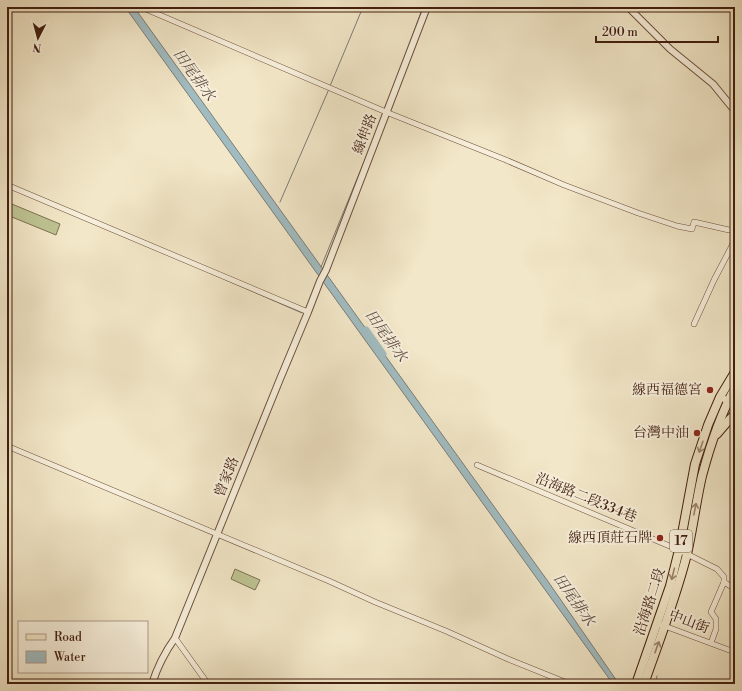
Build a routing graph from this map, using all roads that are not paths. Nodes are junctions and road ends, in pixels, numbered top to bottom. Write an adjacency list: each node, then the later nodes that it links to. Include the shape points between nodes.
1 (141, 7): 5 (street)
2 (427, 7): 5 (street, 線伸路)
3 (628, 7): 4 (street, via 670,50 713,84)
4 (735, 111)
5 (386, 112): 7 (street, via 638,213 692,229 694,222); 9 (street, 線伸路)
6 (7, 185): 10 (street)
7 (729, 230)
8 (735, 240): 11 (street)
9 (322, 278): 10 (street, 曾家路)
10 (308, 312): 19 (street, 曾家路)
11 (694, 324)
12 (735, 372): 14 (main road, 17)
13 (735, 388): 14 (main road, 17)
14 (728, 401): 16 (main road, 沿海路二段 / 17); 20 (main road, 沿海路二段 / 17, one-way to 20, via 708,425 695,464)
15 (735, 414): 16 (main road)
16 (713, 439): 20 (main road, 沿海路二段 / 17, one-way to 16)
17 (7, 446): 19 (street)
18 (477, 465): 20 (street, 沿海路二段334巷)
19 (216, 535): 24 (street, 曾家路); 27 (street)
20 (683, 552): 21 (street, 沿海路二段334巷, via 717,569 724,577); 23 (main road, 沿海路二段 / 17, via 670,586)
21 (724, 582): 22 (street); 25 (street, via 712,612 716,619 716,629)
22 (735, 589)
23 (661, 625): 25 (street, 中山街); 30 (main road, 沿海路二段 / 17); 31 (main road, 沿海路二段 / 17, one-way to 23)
24 (175, 636): 28 (street, 曾家路); 29 (street)
25 (710, 643): 26 (street, 中山街)
26 (735, 650)
27 (568, 683)
28 (152, 684)
29 (208, 684)
30 (636, 684)
31 (644, 684)

